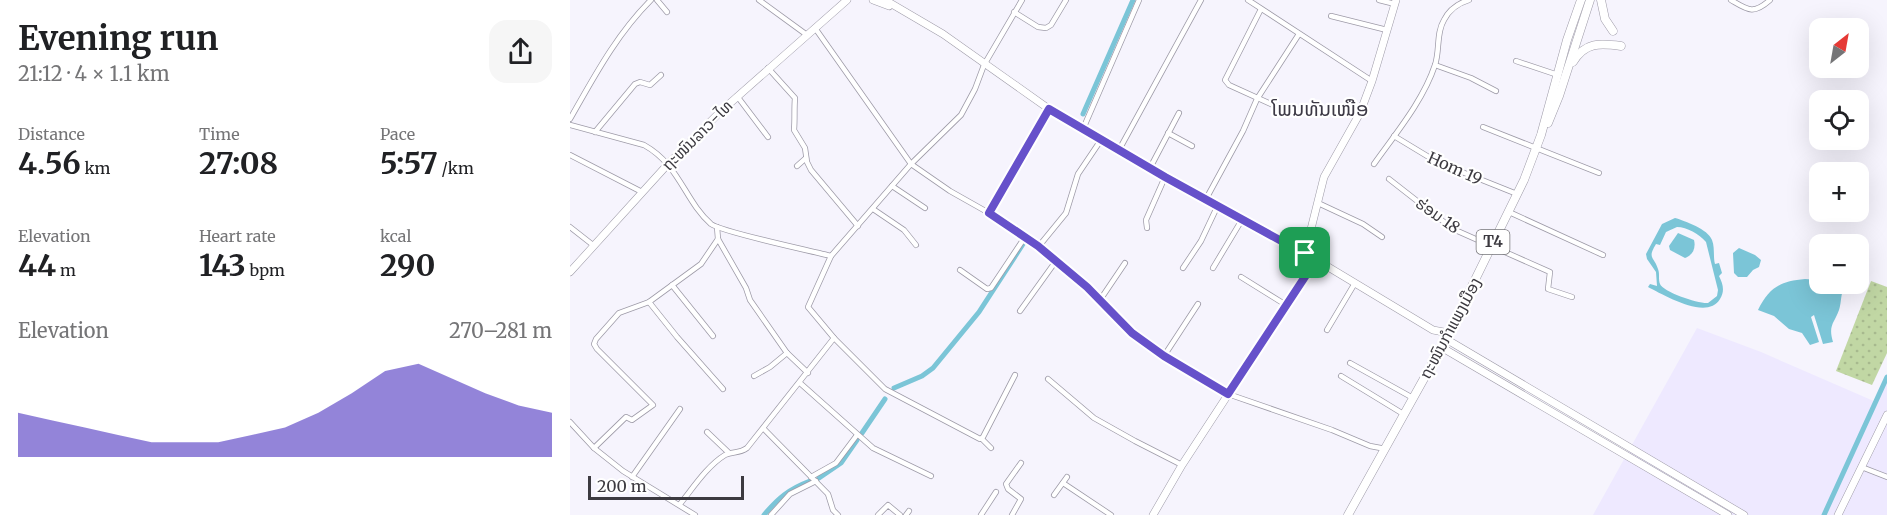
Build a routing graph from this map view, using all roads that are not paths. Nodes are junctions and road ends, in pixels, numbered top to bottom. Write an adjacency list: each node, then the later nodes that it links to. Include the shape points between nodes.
1 (651, 0): 50 (street, via 615,42)
2 (657, 0): 23 (street)
3 (759, 0): 34 (street)
4 (840, 0): 21 (street, ຖະໜົນລາວ-ໄທ)
5 (847, 0): 21 (street, ຖະໜົນລາວ-ໄທ)
6 (873, 0): 25 (street)
7 (885, 0): 25 (street)
8 (1022, 0): 24 (street)
9 (1066, 0): 24 (street, via 1046,28)
10 (1139, 0): 53 (street)
11 (1201, 0): 61 (street)
12 (1248, 0): 22 (street)
13 (1380, 0): 20 (street)
14 (1469, 0): 38 (street, via 1452,9 1443,20)
15 (1581, 0): 27 (main road, ຖະໜົນກຳແພງເມືອງ / T4)
16 (1590, 0): 28 (main road, ຖະໜົນກຳແພງເມືອງ / T4)
17 (1600, 0): 32 (main road)
18 (1731, 0): 19 (street, via 1747,10 1761,8)
19 (1770, 0)
20 (1396, 2): 31 (street)
21 (835, 9): 29 (street, ຖະໜົນລາວ-ໄທ)
22 (1261, 9): 33 (street); 46 (street, via 1225,80 1229,86)
23 (667, 12)
24 (1014, 12): 37 (street)
25 (908, 14): 37 (street)
26 (1331, 16): 31 (street)
27 (1575, 16): 28 (street); 30 (main road, ຖະໜົນກຳແພງເມືອງ / T4)
28 (1584, 19): 30 (main road, ຖະໜົນກຳແພງເມືອງ / T4)
29 (815, 28): 34 (street, ຖະໜົນລາວ-ໄທ); 66 (street)
30 (1576, 28): 40 (main road, ຖະໜົນກຳແພງເມືອງ / T4); 42 (main road, ຖະໜົນກຳແພງເມືອງ / T4)
31 (1387, 30): 43 (street)
32 (1612, 31)
33 (1299, 34): 43 (street); 46 (street)
34 (807, 35): 39 (street, ຖະໜົນລາວ-ໄທ)
35 (1621, 45): 40 (main road, via 1591,45 1579,53)
36 (1516, 61): 42 (street)
37 (984, 65): 47 (street); 66 (street, via 961,115)
38 (1435, 65): 44 (street); 57 (street, via 1419,99)
39 (768, 68): 45 (street, ຖະໜົນລາວ-ໄທ); 64 (street, via 795,98 794,130)
40 (1567, 71): 56 (main road, ຖະໜົນກຳແພງເມືອງ / T4, via 1552,116)
41 (661, 75): 54 (street, via 650,85 634,84)
42 (1558, 75): 56 (main road, ຖະໜົນກຳແພງເມືອງ / T4)
43 (1372, 81): 77 (street, via 1360,113 1324,177)
44 (1496, 91)
45 (737, 96): 58 (street); 65 (street, ຖະໜົນລາວ-ໄທ)
46 (1257, 99): 48 (street); 76 (street)
47 (1049, 109): 53 (street); 81 (street)
48 (1284, 110)
49 (1179, 113): 55 (street)
50 (570, 119)
51 (570, 125): 54 (street)
52 (1483, 127): 62 (street)
53 (1083, 129): 59 (street)
54 (596, 132): 65 (street, via 644,145)
55 (1168, 133): 60 (street); 69 (street)
56 (1541, 135): 62 (main road, ຖະໜົນກຳແພງເມືອງ / T4)
57 (1394, 136): 67 (street); 75 (street, Hom 19, via 1437,162)
58 (768, 137)
59 (1101, 140): 61 (street); 93 (street, via 1078,174 1069,207)
60 (1192, 146)
61 (1119, 150): 69 (street)
62 (1536, 150): 70 (street); 75 (main road, ຖະໜົນກຳແພງເມືອງ / T4)
63 (570, 155): 74 (street)
64 (807, 158): 68 (street); 84 (street, via 811,170)
65 (668, 164): 74 (street, ຖະໜົນລາວ-ໄທ); 86 (street, via 687,189 689,200)
66 (911, 164): 73 (street); 81 (street)
67 (1374, 164)
68 (797, 166)
69 (1150, 168): 71 (street)
70 (1599, 174)
71 (1165, 177): 76 (street); 87 (street, via 1146,220)
72 (1389, 179): 94 (street, ຮ່ອມ 18, via 1453,229)
73 (892, 186): 79 (street); 80 (street)
74 (642, 192): 91 (street, ຖະໜົນລາວ-ໄທ)
75 (1517, 194): 82 (main road, ຖະໜົນກຳແພງເມືອງ / T4)
76 (1206, 199): 78 (street)
77 (1318, 203): 89 (street); 95 (street)
78 (1218, 205): 83 (street); 101 (street)
79 (925, 208)
80 (873, 209): 84 (street); 92 (street, via 904,230)
81 (989, 213): 88 (street)
82 (1509, 213): 94 (main road, ຖະໜົນກຳແພງເມືອງ / T4); 96 (street)
83 (1243, 218): 95 (street); 102 (street)
84 (858, 226): 97 (street)
85 (570, 227): 91 (street)
86 (717, 227): 90 (street); 97 (street)
87 (1147, 228)
88 (1025, 237): 93 (street); 103 (street, via 992,288 987,289)
89 (1382, 237)
90 (718, 239): 107 (street, via 701,264); 119 (street, via 750,300)
91 (593, 245): 104 (street, ຖະໜົນລາວ-ໄທ)
92 (916, 245)
93 (1038, 246): 99 (street)
94 (1491, 247): 108 (street, ຮ່ອມ 18, via 1550,272 1548,289); 116 (main road, ຖະໜົນກຳແພງເມືອງ / T4)
95 (1305, 253): 98 (street)
96 (1603, 255)
97 (831, 256): 117 (street, via 808,307)
98 (1316, 260): 106 (street); 112 (street)
99 (1056, 261): 109 (street); 113 (street)
100 (1125, 263): 109 (street)
101 (1183, 268)
102 (1213, 268)
103 (960, 270)
104 (570, 272)
105 (1241, 277): 112 (street)
106 (1355, 284): 114 (street); 116 (street)
107 (672, 285): 110 (street); 115 (street)
108 (1572, 297)
109 (1100, 300): 120 (street, via 1132,333)
110 (649, 302): 128 (street); 139 (street, via 619,313 594,344 653,405 632,420 626,417)
111 (1198, 304): 120 (street)
112 (1286, 306): 129 (street)
113 (1020, 311)
114 (1327, 330)
115 (713, 336)
116 (1447, 336): 118 (main road, ຖະໜົນກຳແພງເມືອງ / T4); 167 (street)
117 (834, 338): 122 (street); 138 (street, via 885,389)
118 (1441, 347): 130 (main road, ຖະໜົນກຳແພງເມືອງ / T4); 166 (street)
119 (787, 353): 122 (street); 124 (street)
120 (1164, 356): 129 (street)
121 (1350, 363): 130 (street)
122 (808, 373): 127 (street)
123 (1015, 375): 138 (street)
124 (754, 376)
125 (1341, 376): 132 (street)
126 (1048, 379): 144 (street, via 1094,418)
127 (800, 383): 135 (street); 137 (street)
128 (723, 389)
129 (1228, 394): 141 (street); 144 (street)
130 (1413, 398): 132 (main road, ຖະໜົນກຳແພງເມືອງ / T4)
131 (680, 409): 147 (street)
132 (1405, 415): 141 (main road, ຖະໜົນກຳແພງເມືອງ / T4)
133 (1887, 415): 168 (street)
134 (570, 422): 139 (street)
135 (764, 429): 142 (street, via 741,453); 148 (street)
136 (707, 432): 142 (street)
137 (857, 435): 146 (street, via 879,451); 148 (street, via 836,463)
138 (982, 439): 140 (street)
139 (594, 448): 147 (street)
140 (991, 448)
141 (1386, 449): 165 (main road, ຖະໜົນກຳແພງເມືອງ / T4)
142 (729, 453): 155 (street, via 712,466)
143 (1022, 463): 162 (street, via 1006,484 1021,499)
144 (1182, 465): 164 (street)
145 (1864, 468): 150 (street)
146 (931, 476)
147 (632, 477): 155 (street)
148 (811, 477): 151 (street)
149 (1067, 477): 152 (street)
150 (1887, 477)
151 (816, 482): 157 (street, via 790,494); 158 (street, via 828,494)
152 (1063, 483): 154 (street); 163 (street)
153 (996, 492): 161 (street)
154 (1054, 495)
155 (680, 504): 156 (street)
156 (695, 515)
157 (771, 515)
158 (838, 515)
159 (878, 515): 160 (street, via 888,505)
160 (900, 515)
161 (981, 515)
162 (1012, 515)
163 (1111, 515)
164 (1154, 515)
165 (1348, 515)
166 (1728, 515)
167 (1744, 515)
168 (1838, 515)

